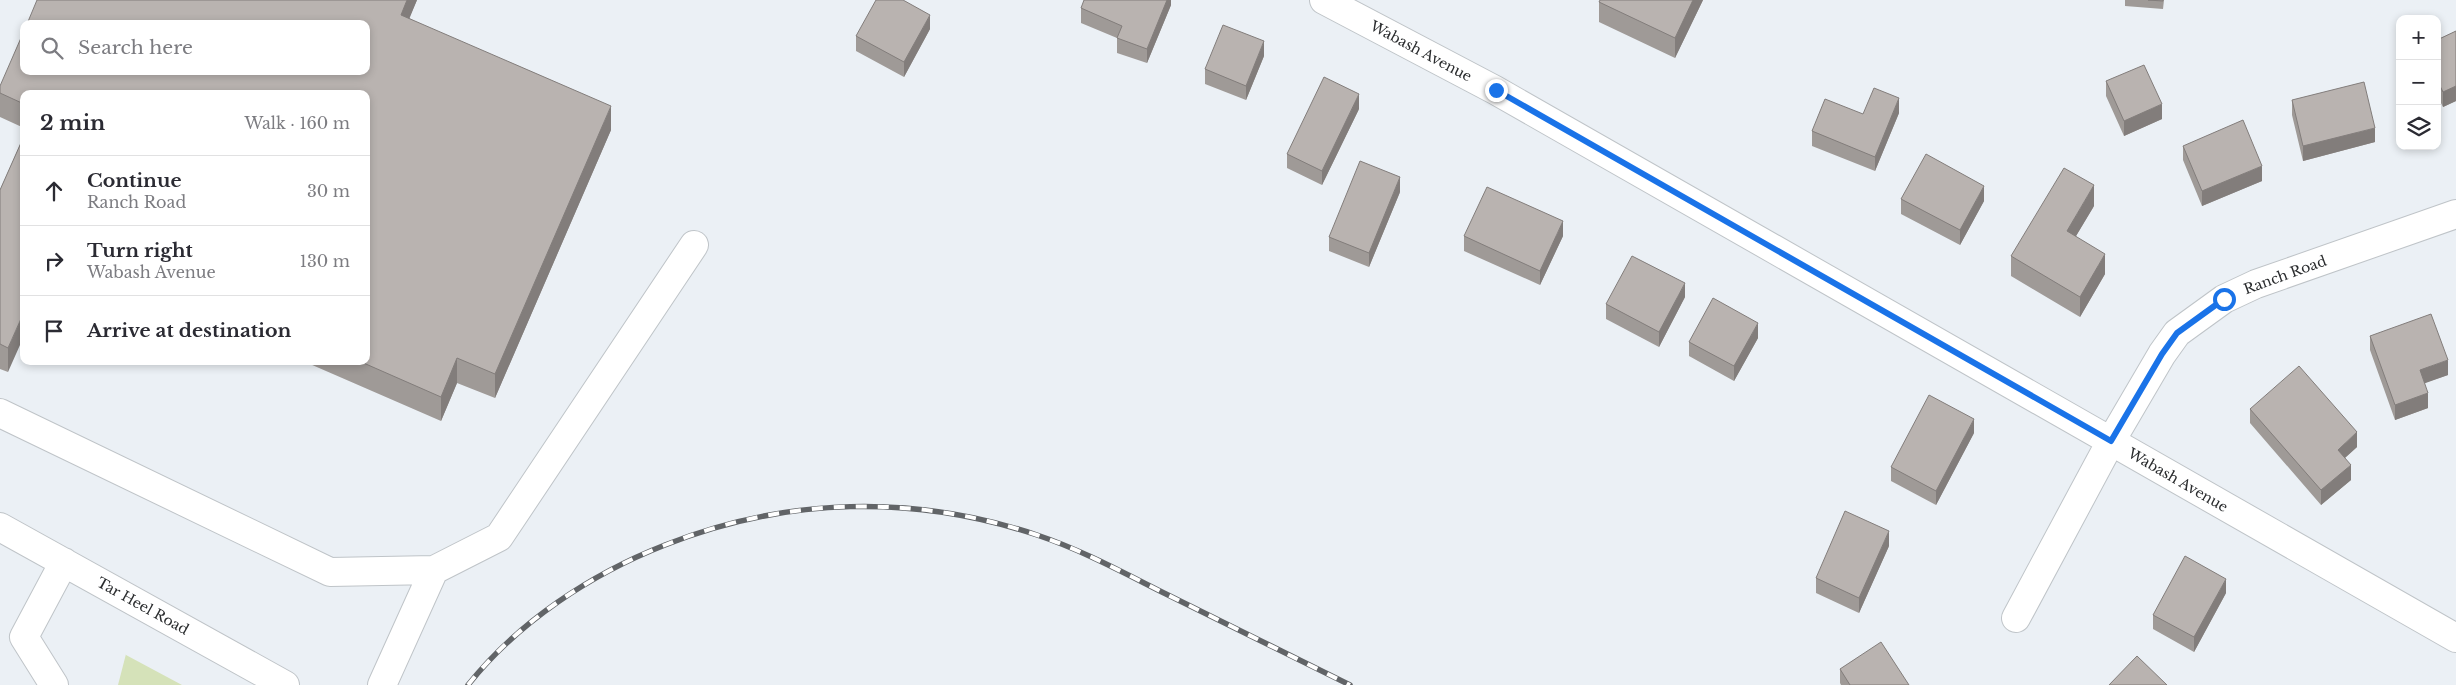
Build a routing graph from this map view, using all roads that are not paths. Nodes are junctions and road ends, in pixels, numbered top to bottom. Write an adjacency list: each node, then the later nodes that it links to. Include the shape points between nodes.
1 (1324, 0): 5 (street, Wabash Avenue, via 1496,90)
2 (2456, 214): 5 (street, Ranch Road, via 2256,284 2224,299 2177,333)
3 (694, 246): 8 (street, via 499,537)
4 (0, 413): 8 (street, via 330,572)
5 (2111, 441): 9 (street, Ranch Road); 10 (street, Wabash Avenue)
6 (0, 527): 7 (street, Tar Heel Road)
7 (64, 562): 11 (street, via 24,637); 12 (street, Tar Heel Road)
8 (434, 570): 13 (street)
9 (2016, 618)
10 (2456, 638)
11 (54, 685)
12 (286, 685)
13 (382, 685)

